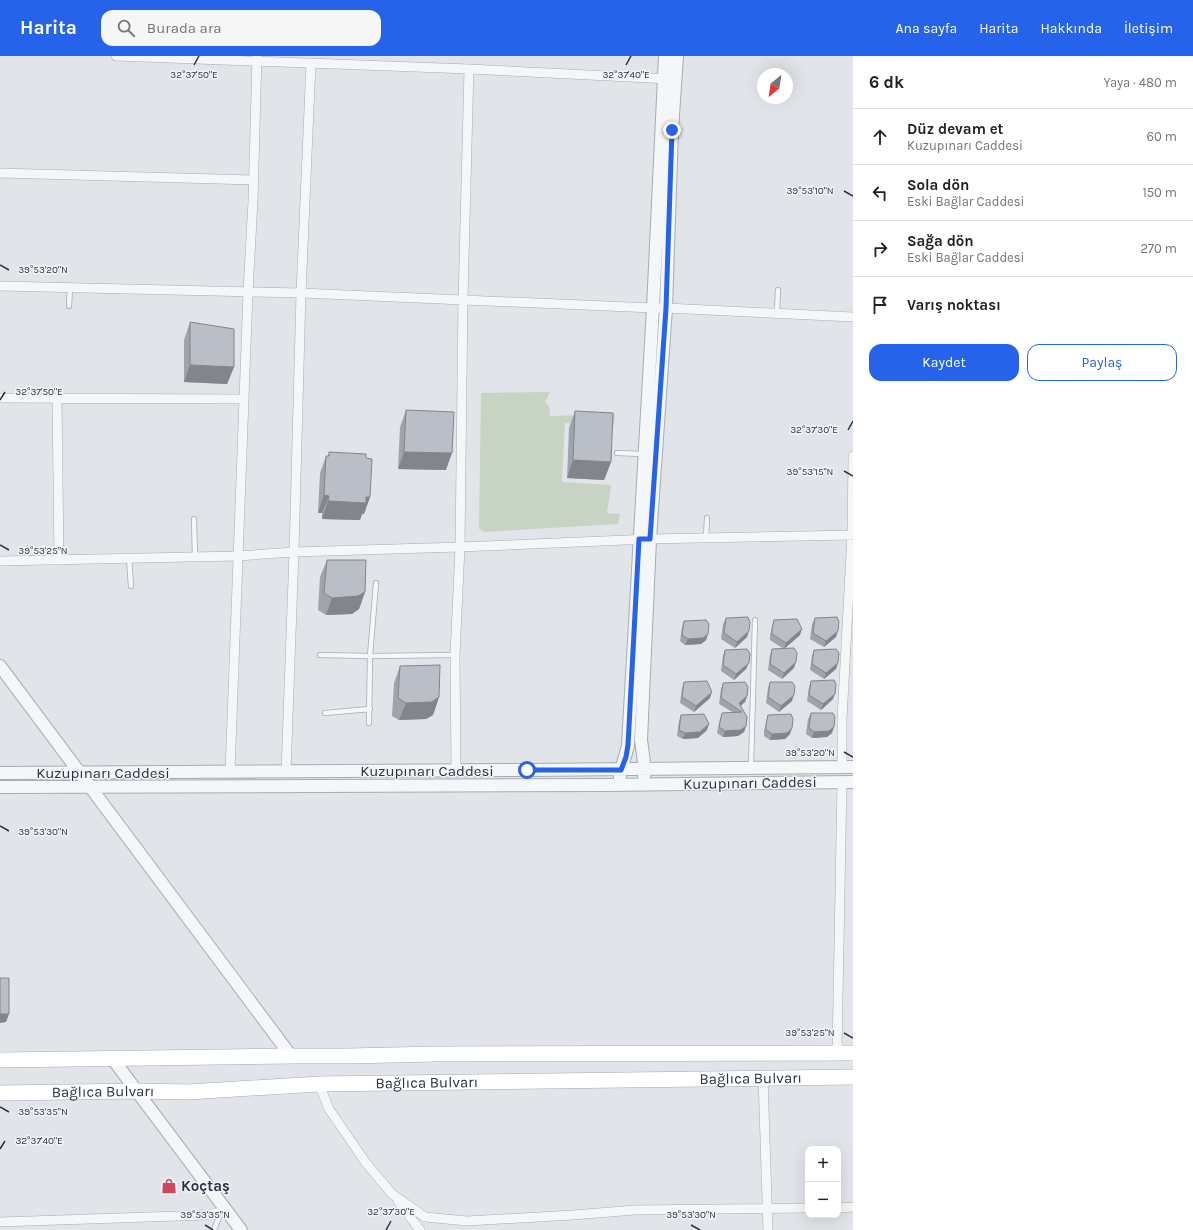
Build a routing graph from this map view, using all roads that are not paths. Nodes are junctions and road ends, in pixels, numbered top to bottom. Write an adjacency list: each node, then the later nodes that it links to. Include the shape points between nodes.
1 (116, 56): 4 (street)
2 (665, 56): 8 (street)
3 (678, 56): 9 (street)
4 (257, 58): 6 (street); 11 (street)
5 (344, 60): 6 (street); 7 (street)
6 (311, 63): 16 (street)
7 (469, 68): 8 (street); 17 (street)
8 (664, 78): 9 (street); 19 (street)
9 (676, 79): 20 (street)
10 (0, 173): 11 (street)
11 (254, 180): 15 (street)
12 (0, 286): 13 (street)
13 (70, 287): 15 (street); 18 (lane)
14 (778, 290): 21 (lane)
15 (248, 292): 16 (street); 25 (street)
16 (301, 293): 17 (street); 35 (street)
17 (463, 300): 19 (street); 34 (street)
18 (69, 306)
19 (653, 308): 20 (street); 27 (street)
20 (666, 308): 21 (street); 33 (street)
21 (777, 313): 22 (street)
22 (853, 317)
23 (0, 398): 24 (street)
24 (57, 398): 25 (street); 39 (street)
25 (244, 399): 36 (street)
26 (617, 453): 27 (lane)
27 (645, 454): 33 (street)
28 (853, 456): 31 (street)
29 (707, 518): 32 (lane)
30 (194, 519): 37 (lane)
31 (852, 535): 32 (street); 51 (street, via 842,719)
32 (706, 538): 33 (street)
33 (644, 539): 34 (street); 53 (street, via 642,740); 54 (street, via 628,745)
34 (460, 547): 35 (street); 45 (street)
35 (294, 552): 36 (street); 57 (street)
36 (238, 556): 37 (street); 56 (street)
37 (195, 557): 38 (street)
38 (129, 558): 39 (street); 42 (lane)
39 (59, 560): 40 (street)
40 (0, 561)
41 (376, 583): 46 (lane)
42 (131, 586)
43 (755, 620): 52 (lane)
44 (320, 655): 46 (lane)
45 (455, 655): 46 (lane); 55 (street)
46 (370, 656): 48 (lane)
47 (0, 666): 59 (street)
48 (370, 709): 49 (lane); 50 (lane)
49 (325, 713)
50 (369, 723)
51 (847, 767): 52 (street, Kuzupınarı Caddesi)
52 (751, 768): 53 (street, Kuzupınarı Caddesi)
53 (645, 769): 54 (street, Kuzupınarı Caddesi); 61 (street)
54 (621, 770): 55 (street, Kuzupınarı Caddesi); 62 (street)
55 (456, 771): 57 (street, Kuzupınarı Caddesi)
56 (230, 772): 57 (street, Kuzupınarı Caddesi); 59 (street, Kuzupınarı Caddesi)
57 (286, 772)
58 (0, 773): 59 (street, Kuzupınarı Caddesi)
59 (80, 773): 64 (street)
60 (847, 782): 61 (street, Kuzupınarı Caddesi); 65 (street)
61 (644, 784): 62 (street, Kuzupınarı Caddesi)
62 (620, 785): 64 (street, Kuzupınarı Caddesi)
63 (0, 787): 64 (street, Kuzupınarı Caddesi)
64 (90, 787): 67 (street)
65 (837, 1053): 66 (main road, Bağlıca Bulvarı); 67 (main road, Bağlıca Bulvarı)
66 (853, 1053)
67 (292, 1056): 68 (main road, Bağlıca Bulvarı)
68 (112, 1058): 69 (main road, Bağlıca Bulvarı); 73 (street)
69 (0, 1060)
70 (763, 1077): 71 (main road, Bağlıca Bulvarı); 72 (main road, Bağlıca Bulvarı); 79 (street)
71 (853, 1077)
72 (319, 1084): 73 (main road, Bağlıca Bulvarı, via 188,1092); 75 (street, via 329,1109 343,1131)
73 (138, 1091): 74 (main road, Bağlıca Bulvarı); 80 (street)
74 (0, 1093)
75 (392, 1194): 79 (street, via 426,1217 467,1221 635,1210); 84 (street)
76 (853, 1207): 78 (street)
77 (805, 1208): 79 (street)
78 (841, 1208)
79 (767, 1209): 85 (street)
80 (224, 1211): 81 (street, via 208,1214); 82 (lane); 83 (street)
81 (0, 1222)
82 (214, 1230)
83 (241, 1230)
84 (420, 1230)
85 (768, 1230)

